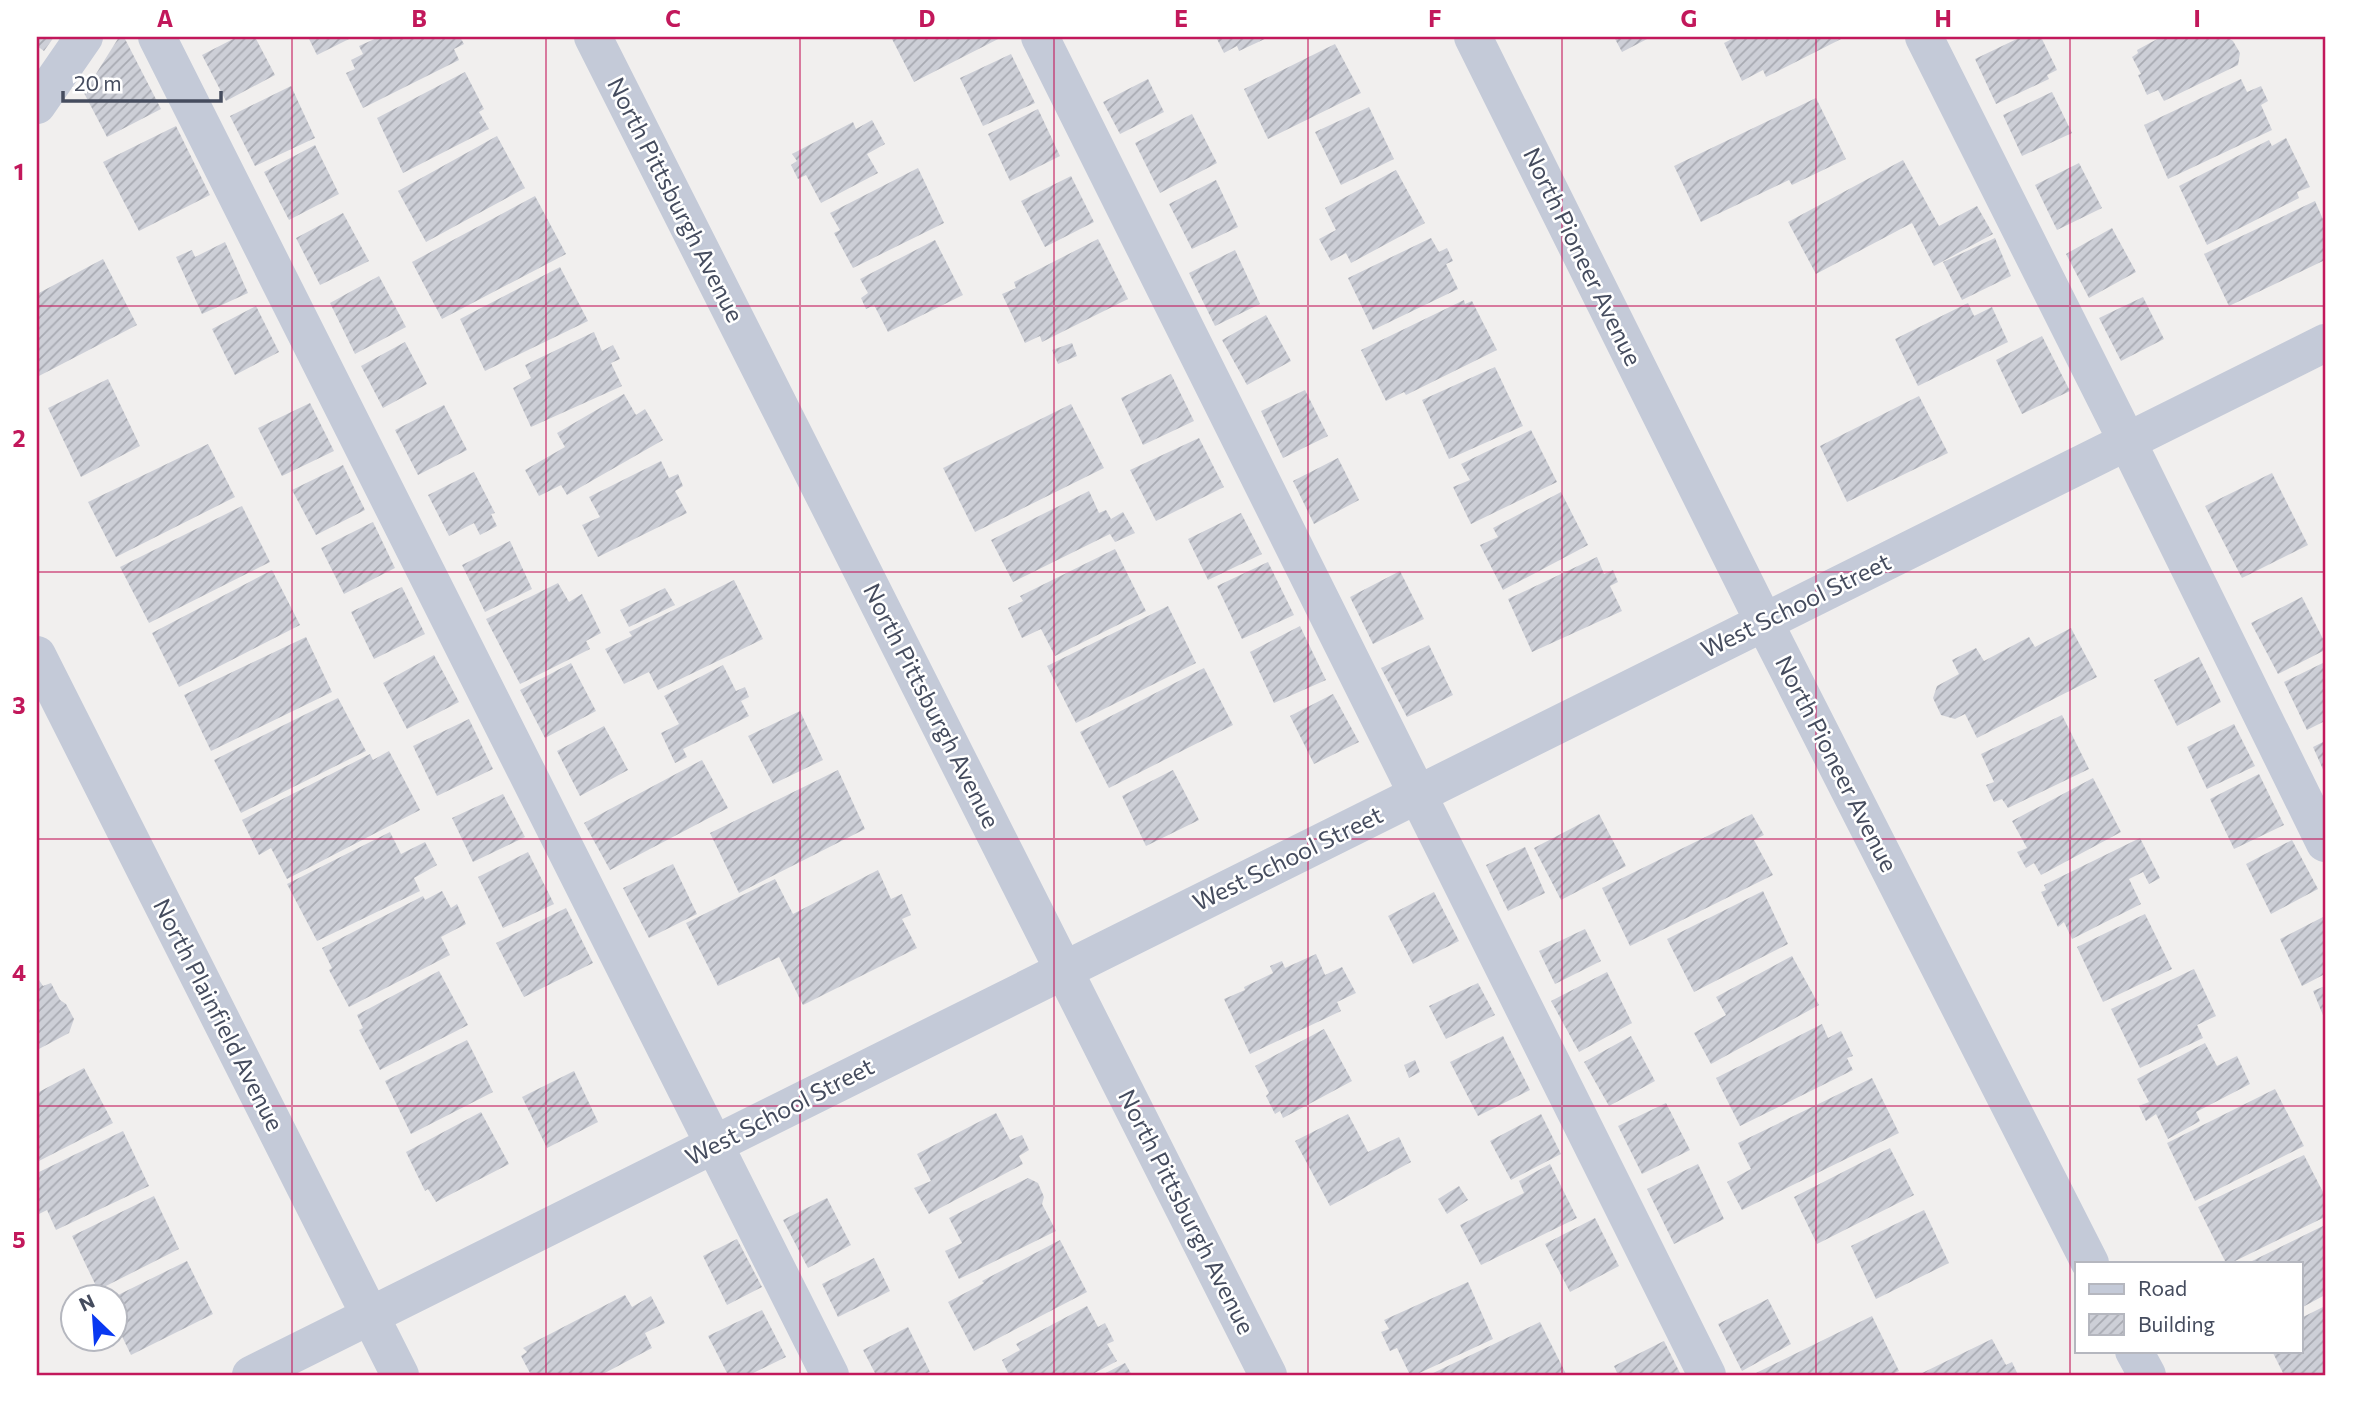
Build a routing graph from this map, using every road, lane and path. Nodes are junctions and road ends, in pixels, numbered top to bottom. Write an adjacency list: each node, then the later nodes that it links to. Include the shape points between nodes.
1 (84, 37): 7 (street)
2 (157, 37): 15 (street)
3 (593, 37): 14 (street, North Pittsburgh Avenue)
4 (1040, 37): 12 (street)
5 (1473, 37): 10 (street, North Pioneer Avenue)
6 (1924, 37): 9 (street)
7 (37, 105)
8 (2325, 343): 9 (street, West School Street)
9 (2127, 441): 10 (street, West School Street); 13 (street)
10 (1764, 622): 12 (street, West School Street); 16 (street, North Pioneer Avenue)
11 (37, 655): 17 (street, North Plainfield Avenue)
12 (1417, 795): 14 (street, West School Street); 23 (street)
13 (2325, 843)
14 (1064, 970): 15 (street, West School Street); 22 (street, North Pittsburgh Avenue)
15 (714, 1145): 17 (street, West School Street); 21 (street)
16 (2089, 1262)
17 (370, 1316): 19 (street, West School Street); 20 (street, North Plainfield Avenue)
18 (2135, 1352): 24 (street)
19 (251, 1375)
20 (400, 1375)
21 (830, 1375)
22 (1268, 1375)
23 (1707, 1375)
24 (2147, 1375)

